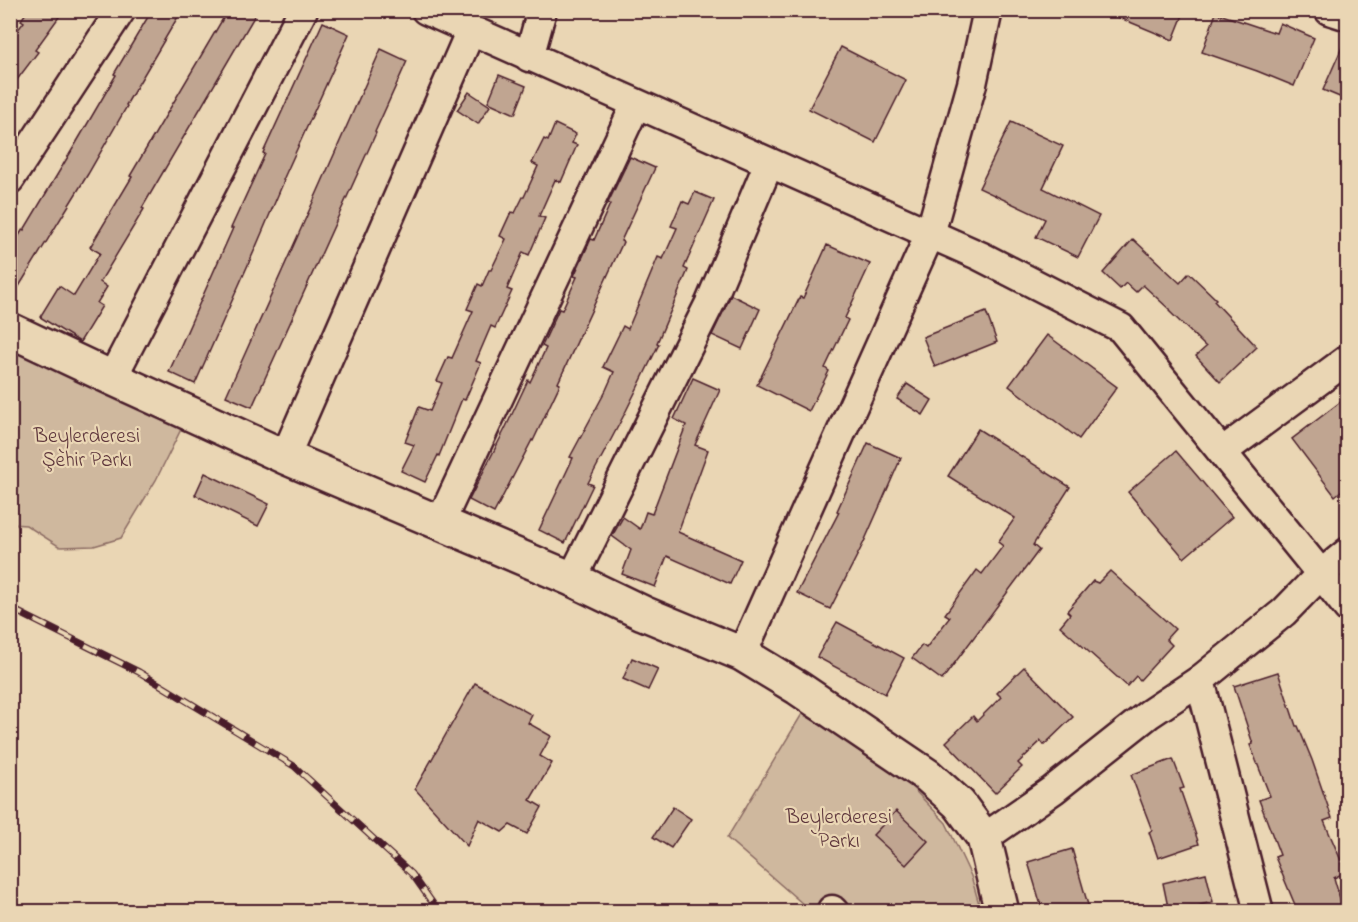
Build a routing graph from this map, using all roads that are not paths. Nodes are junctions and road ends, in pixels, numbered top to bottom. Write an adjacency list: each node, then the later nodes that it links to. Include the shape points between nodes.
1 (121, 10): 12 (street)
2 (303, 10): 16 (street)
3 (426, 10): 8 (street)
4 (542, 10): 9 (street)
5 (988, 10): 13 (street, via 972,84)
6 (1329, 10): 7 (street)
7 (1347, 16)
8 (471, 30): 9 (street); 18 (street)
9 (529, 57): 10 (street)
10 (636, 104): 11 (street); 19 (street)
11 (769, 163): 13 (street); 22 (street, via 710,303)
12 (10, 179)
13 (930, 234): 17 (street, via 1121,328); 24 (street)
14 (10, 330): 16 (main road)
15 (1347, 359): 17 (street)
16 (112, 378): 18 (main road)
17 (1222, 452): 21 (street)
18 (285, 457): 19 (main road)
19 (440, 524): 22 (main road)
20 (1347, 552): 21 (street)
21 (1321, 574): 23 (street); 25 (street, via 1284,612)
22 (572, 579): 24 (main road)
23 (1347, 608)
24 (742, 654): 26 (main road, via 928,776 959,804)
25 (1200, 680): 26 (street); 28 (street)
26 (984, 838): 27 (main road)
27 (1002, 912)
28 (1259, 912)

